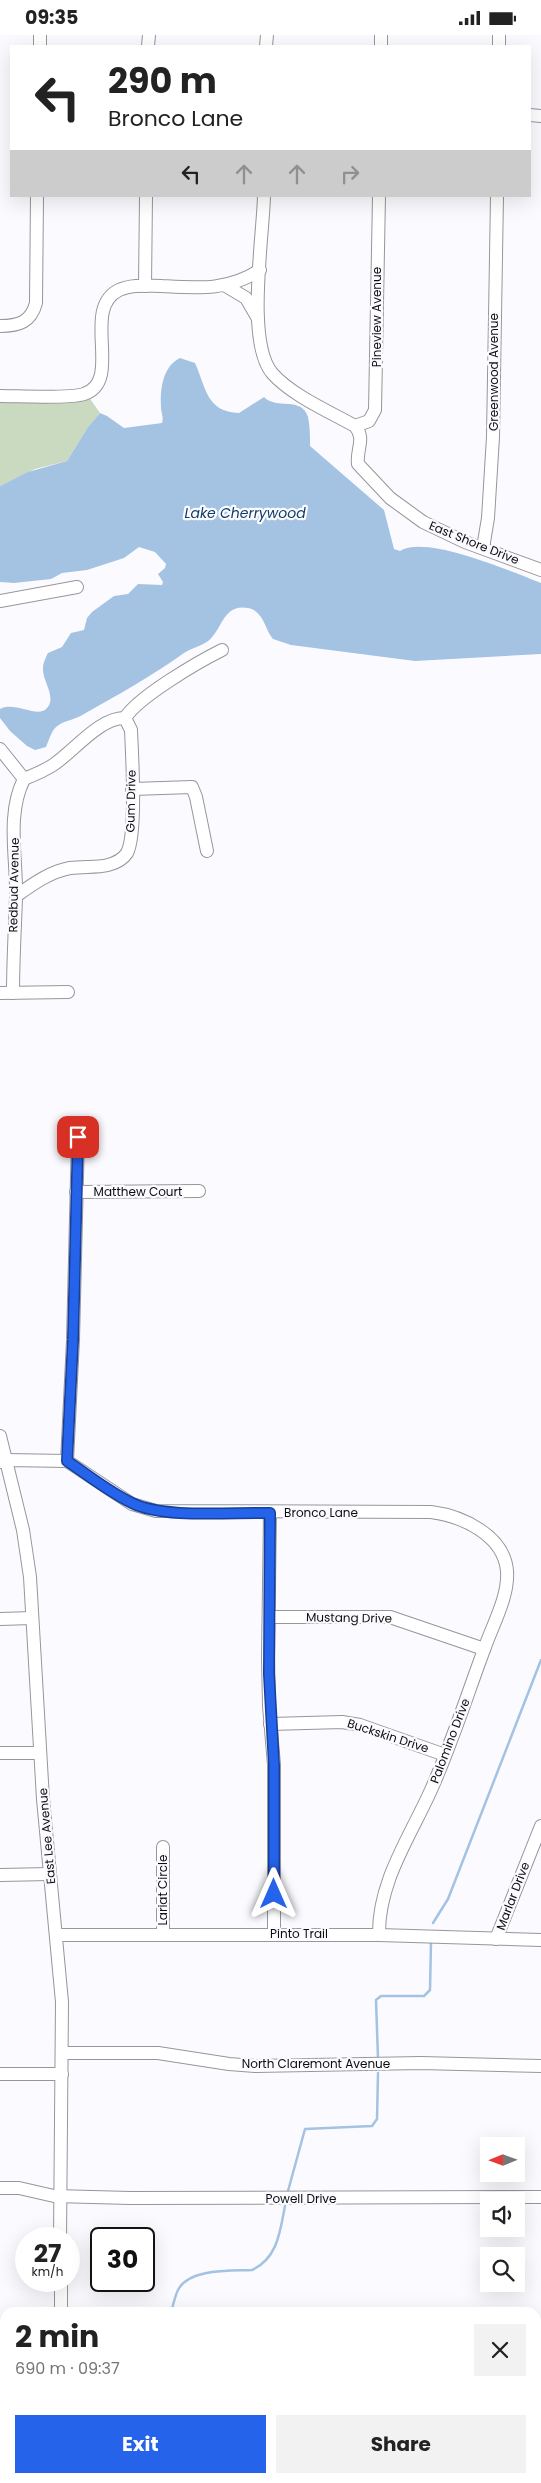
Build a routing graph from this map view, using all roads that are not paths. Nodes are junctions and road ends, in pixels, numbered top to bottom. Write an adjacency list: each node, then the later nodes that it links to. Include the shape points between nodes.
1 (38, 197): 10 (street, via 34,310 27,321 14,326)
2 (146, 197): 7 (street)
3 (264, 197): 6 (street)
4 (379, 197): 12 (street, Pineview Avenue, via 376,410 370,421)
5 (497, 197): 13 (street, Greenwood Avenue, via 493,437)
6 (260, 270): 8 (street); 9 (street)
7 (144, 286): 8 (street); 11 (street, via 125,288 108,301 101,321 102,373 93,390 80,395)
8 (226, 286): 9 (street, via 246,298)
9 (257, 318): 12 (street, via 264,361 272,373 282,383)
10 (0, 326)
11 (0, 396)
12 (356, 426): 13 (street, East Shore Drive, via 362,439 358,464 390,499 422,522)
13 (483, 548): 14 (street, East Shore Drive)
14 (541, 570)
15 (77, 587): 16 (street)
16 (0, 601)
17 (222, 650): 18 (street, via 148,695 130,709)
18 (125, 718): 20 (street, via 115,719 96,730 53,766); 21 (street, Gum Drive, via 131,730)
19 (0, 749): 20 (street)
20 (24, 779): 23 (street, Redbud Avenue, via 15,801)
21 (132, 789): 22 (street, via 192,787); 23 (street, Gum Drive, via 131,841 126,855 107,865 72,868 48,875)
22 (207, 851)
23 (16, 896): 25 (street, Redbud Avenue)
24 (68, 992): 25 (street)
25 (6, 993)
26 (78, 1137): 28 (street)
27 (199, 1191): 28 (street, Matthew Court)
28 (76, 1192): 31 (street)
29 (0, 1436): 30 (street, East Lee Avenue)
30 (4, 1461): 31 (street); 35 (street, East Lee Avenue, via 27,1552)
31 (67, 1461): 32 (street, Bronco Lane, via 122,1498 142,1507 165,1512)
32 (270, 1513): 33 (street, Bronco Lane, via 440,1513 468,1523); 34 (street)
33 (496, 1544): 37 (street, Palomino Drive, via 507,1576)
34 (269, 1617): 37 (street, Mustang Drive, via 390,1617); 38 (street)
35 (32, 1618): 36 (street); 40 (street, East Lee Avenue)
36 (0, 1619)
37 (484, 1649): 41 (street, Palomino Drive)
38 (270, 1724): 41 (street, Buckskin Drive, via 342,1722 360,1725); 47 (street, via 274,1765)
39 (0, 1753): 40 (street)
40 (40, 1753): 44 (street, East Lee Avenue)
41 (445, 1755): 49 (street, Palomino Drive, via 388,1881 379,1917)
42 (541, 1825): 50 (street, Marlar Drive)
43 (163, 1847): 46 (street, Lariat Circle)
44 (50, 1874): 45 (street); 48 (street, East Lee Avenue)
45 (0, 1875)
46 (163, 1933): 47 (street, Pinto Trail); 48 (street, Pinto Trail)
47 (274, 1934): 49 (street, Pinto Trail)
48 (57, 1935): 52 (street, East Lee Avenue)
49 (379, 1935): 50 (street, Pinto Trail)
50 (496, 1939): 51 (street, Pinto Trail)
51 (541, 1940)
52 (62, 2053): 53 (street, North Claremont Avenue, via 158,2053 255,2066 421,2063); 55 (street, East Lee Avenue)
53 (541, 2066)
54 (0, 2074): 55 (street)
55 (62, 2074): 57 (street, East Lee Avenue)
56 (0, 2188): 57 (street, Powell Drive, via 20,2188)
57 (60, 2196): 58 (street, Powell Drive); 59 (street, East Lee Avenue)
58 (541, 2197)
59 (60, 2227)
60 (61, 2292): 61 (street)
61 (61, 2307)

